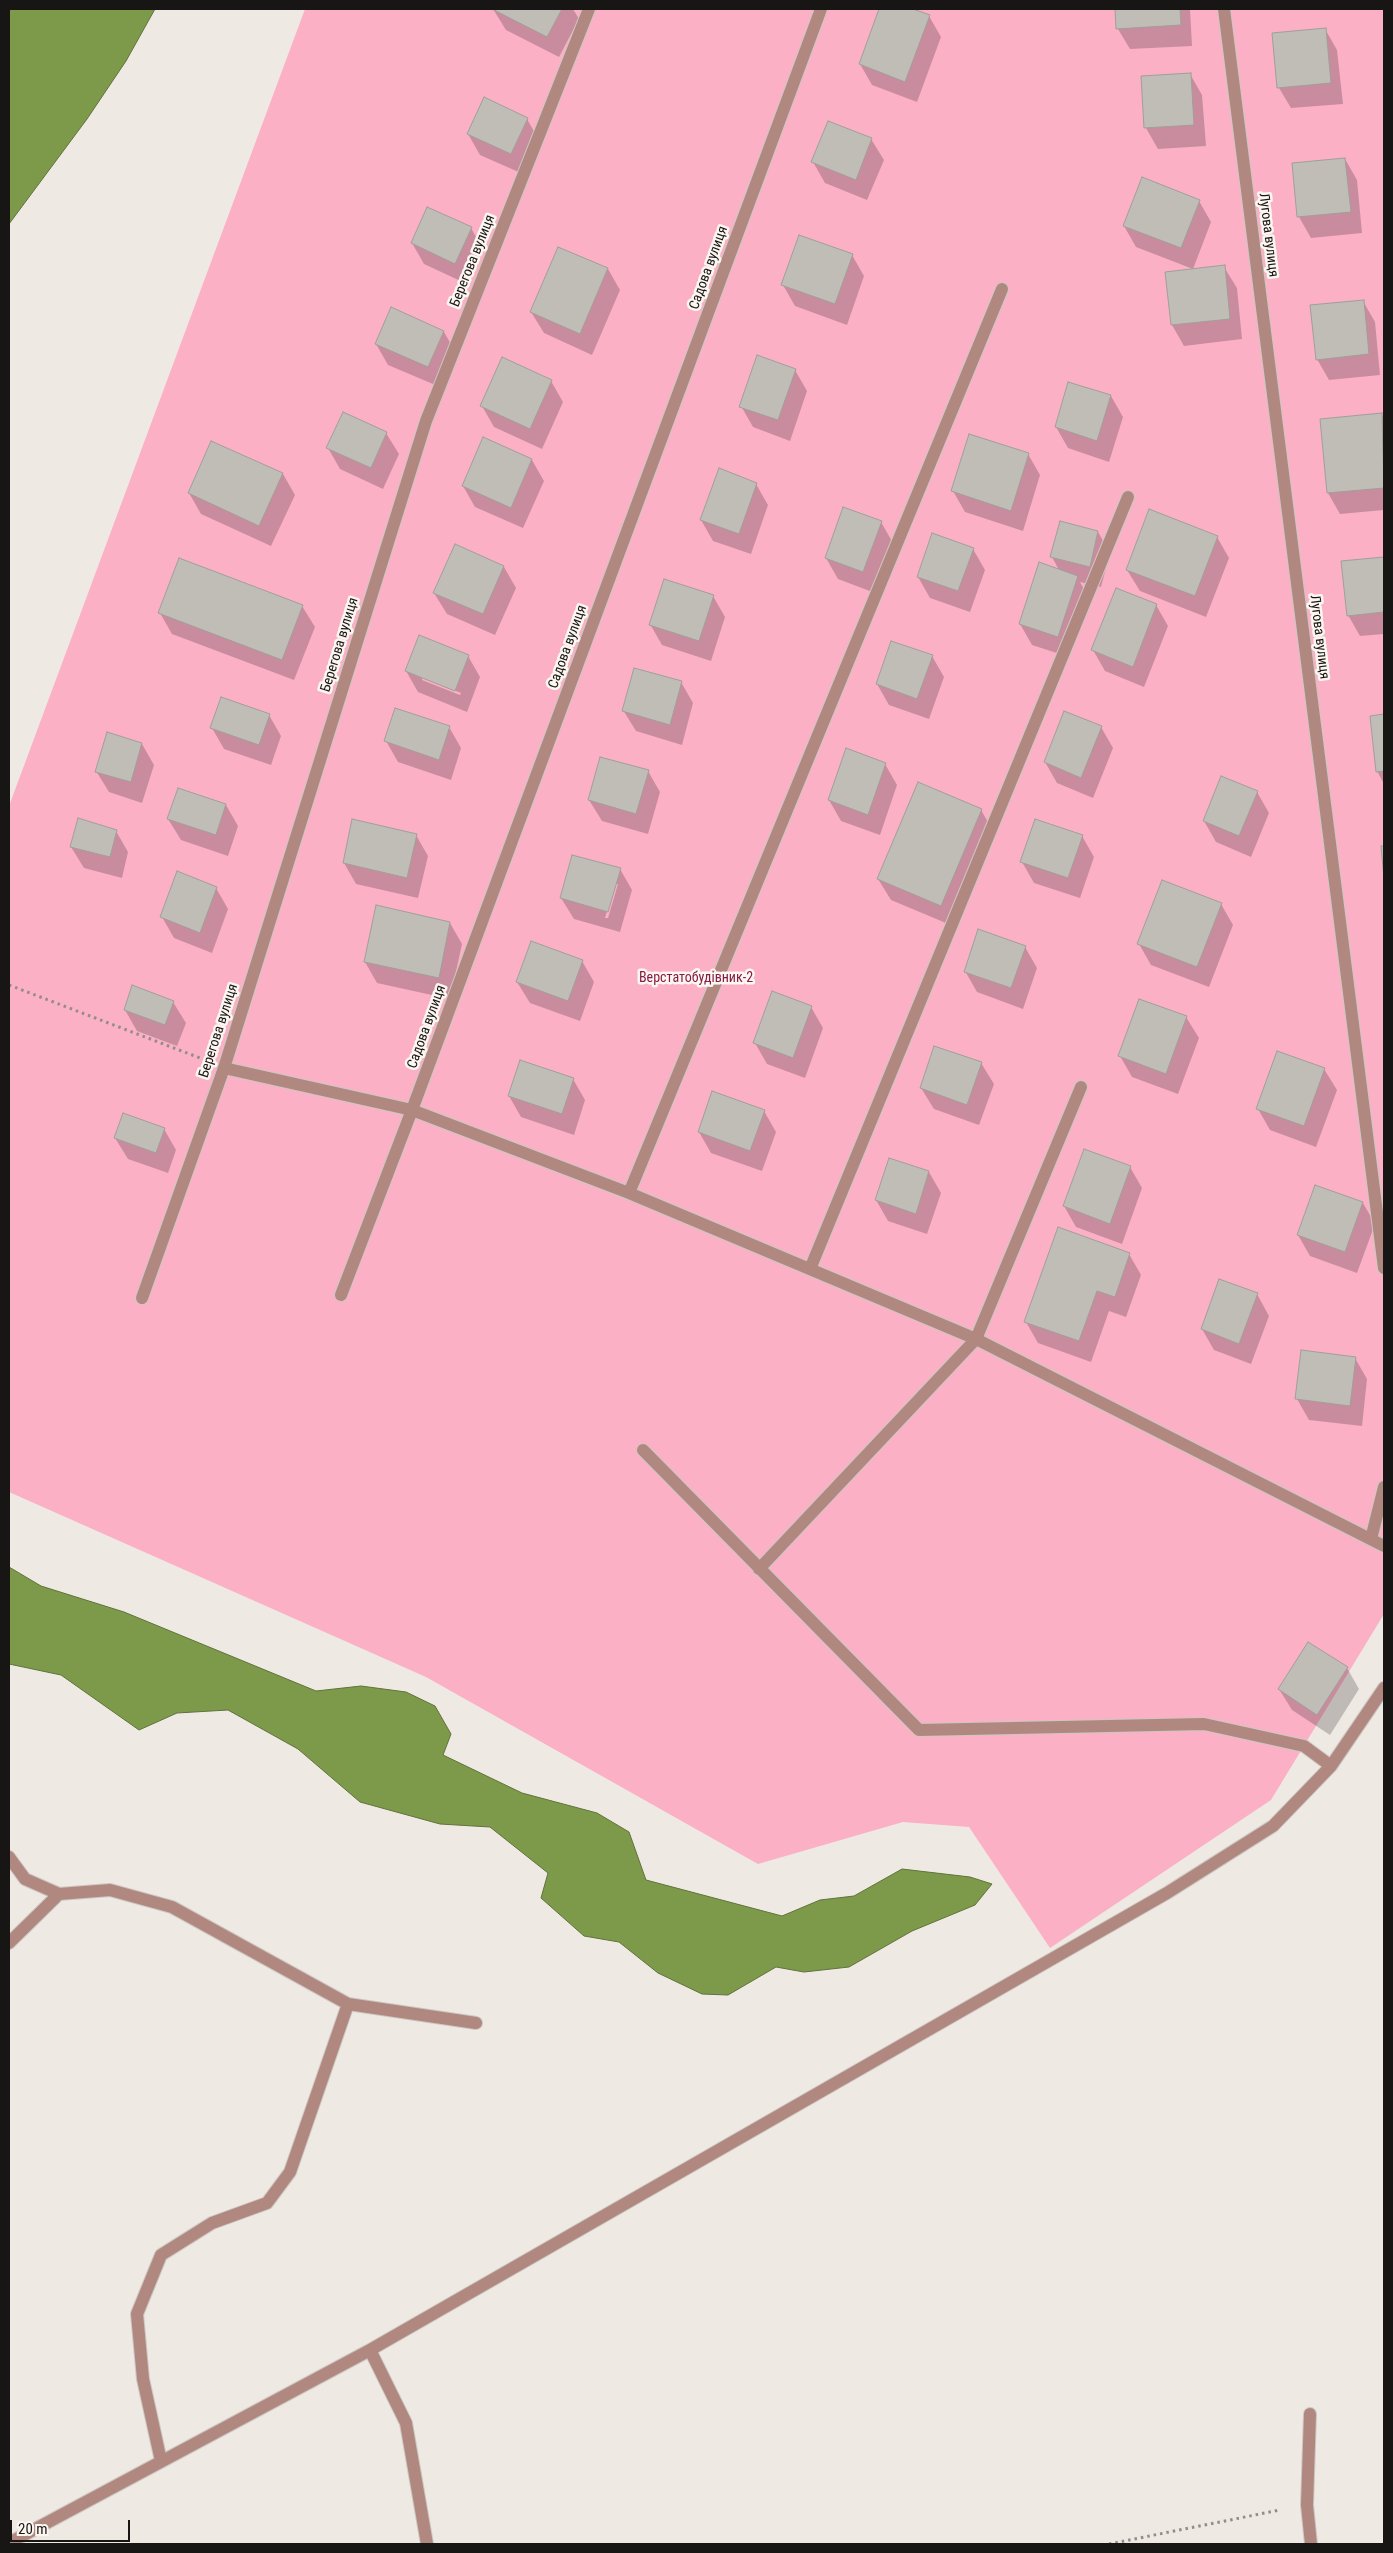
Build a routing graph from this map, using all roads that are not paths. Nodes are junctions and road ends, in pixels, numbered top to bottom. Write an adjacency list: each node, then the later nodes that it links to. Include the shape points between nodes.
1 (588, 9): 6 (street, Берегова вулиця, via 426,420)
2 (821, 9): 8 (street, Садова вулиця)
3 (1224, 9): 10 (street, Лугова вулиця)
4 (1002, 289): 9 (street)
5 (1128, 497): 11 (street)
6 (224, 1068): 8 (street); 13 (street, Берегова вулиця)
7 (1081, 1087): 14 (street)
8 (412, 1110): 9 (street); 12 (street, Садова вулиця)
9 (629, 1193): 11 (street)
10 (1384, 1268)
11 (810, 1269): 14 (street)
12 (341, 1295)
13 (142, 1298)
14 (976, 1339): 17 (street); 19 (street)
15 (643, 1450): 19 (street)
16 (1384, 1487): 17 (street)
17 (1371, 1539): 18 (street)
18 (1384, 1546)
19 (759, 1569): 21 (street, via 919,1730 1204,1724 1304,1746)
20 (1384, 1688): 21 (street)
21 (1331, 1766): 27 (street, via 1273,1826 1167,1893)
22 (9, 1856): 23 (street, via 25,1879)
23 (59, 1894): 24 (street); 25 (street, via 110,1890 172,1907)
24 (9, 1943)
25 (348, 2004): 26 (street); 29 (street, via 290,2172 267,2204 212,2223 162,2255 154,2272 137,2314 143,2379)
26 (476, 2023)
27 (370, 2350): 29 (street); 31 (street, via 406,2423)
28 (1310, 2414): 32 (street, via 1308,2504)
29 (161, 2461): 30 (street)
30 (9, 2543)
31 (427, 2544)
32 (1311, 2544)

